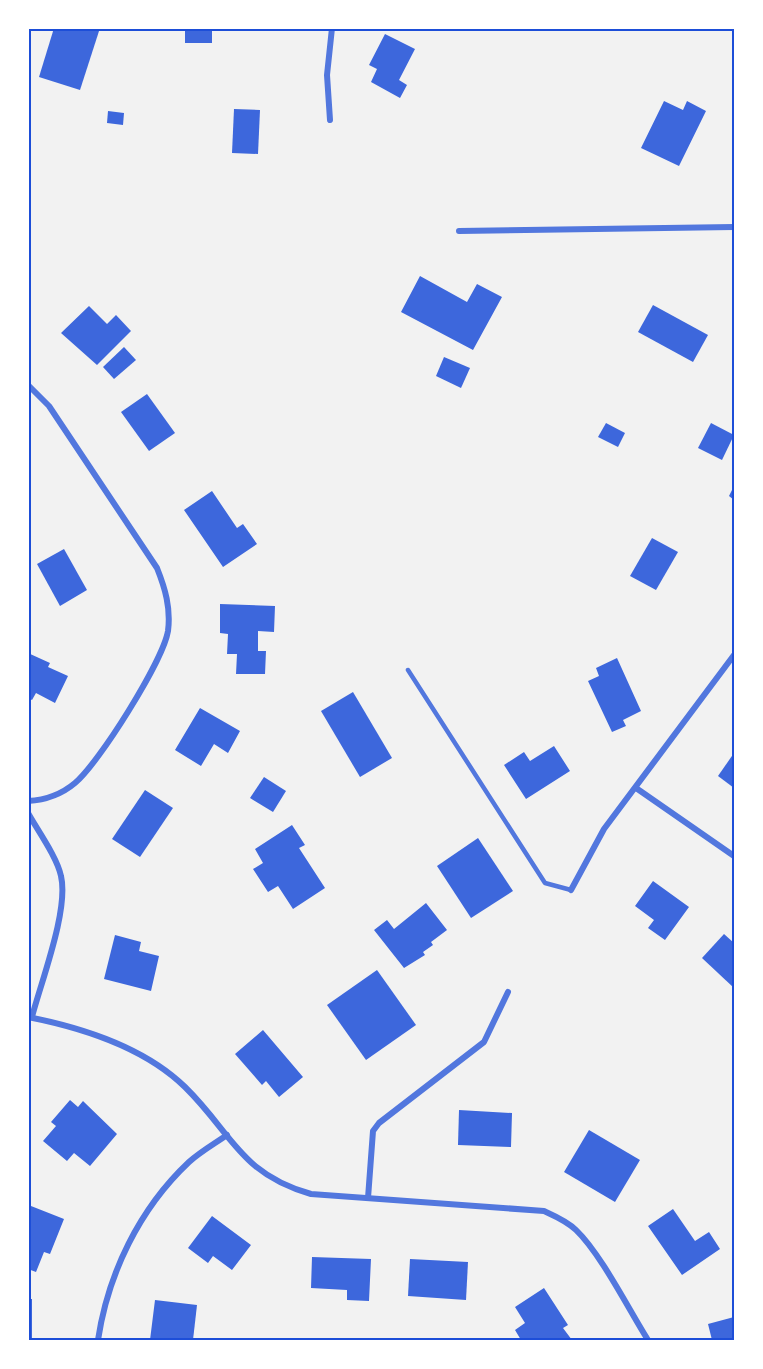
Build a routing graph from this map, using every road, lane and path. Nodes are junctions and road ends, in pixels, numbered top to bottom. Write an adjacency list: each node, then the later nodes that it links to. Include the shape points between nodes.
1 (333, 28): 2 (street, via 327,75)
2 (330, 120)
3 (735, 227): 4 (street)
4 (459, 231)
5 (28, 385): 9 (street, via 49,406 157,568 165,587 168,631 156,666 89,768 58,795)
6 (735, 655): 8 (street)
7 (408, 670): 12 (lane, via 545,883)
8 (636, 788): 11 (street); 12 (street, via 604,829)
9 (28, 801)
10 (28, 813): 14 (street, via 61,874 62,889 61,910)
11 (735, 856)
12 (571, 890)
13 (508, 992): 16 (street, via 484,1042 373,1131)
14 (30, 1017): 15 (street, via 86,1032 155,1062 184,1086)
15 (227, 1135): 16 (street, via 271,1179 303,1191); 17 (street, via 190,1161 144,1216 111,1285)
16 (368, 1198): 18 (street, via 544,1211 561,1218 589,1246)
17 (99, 1341)
18 (648, 1341)

